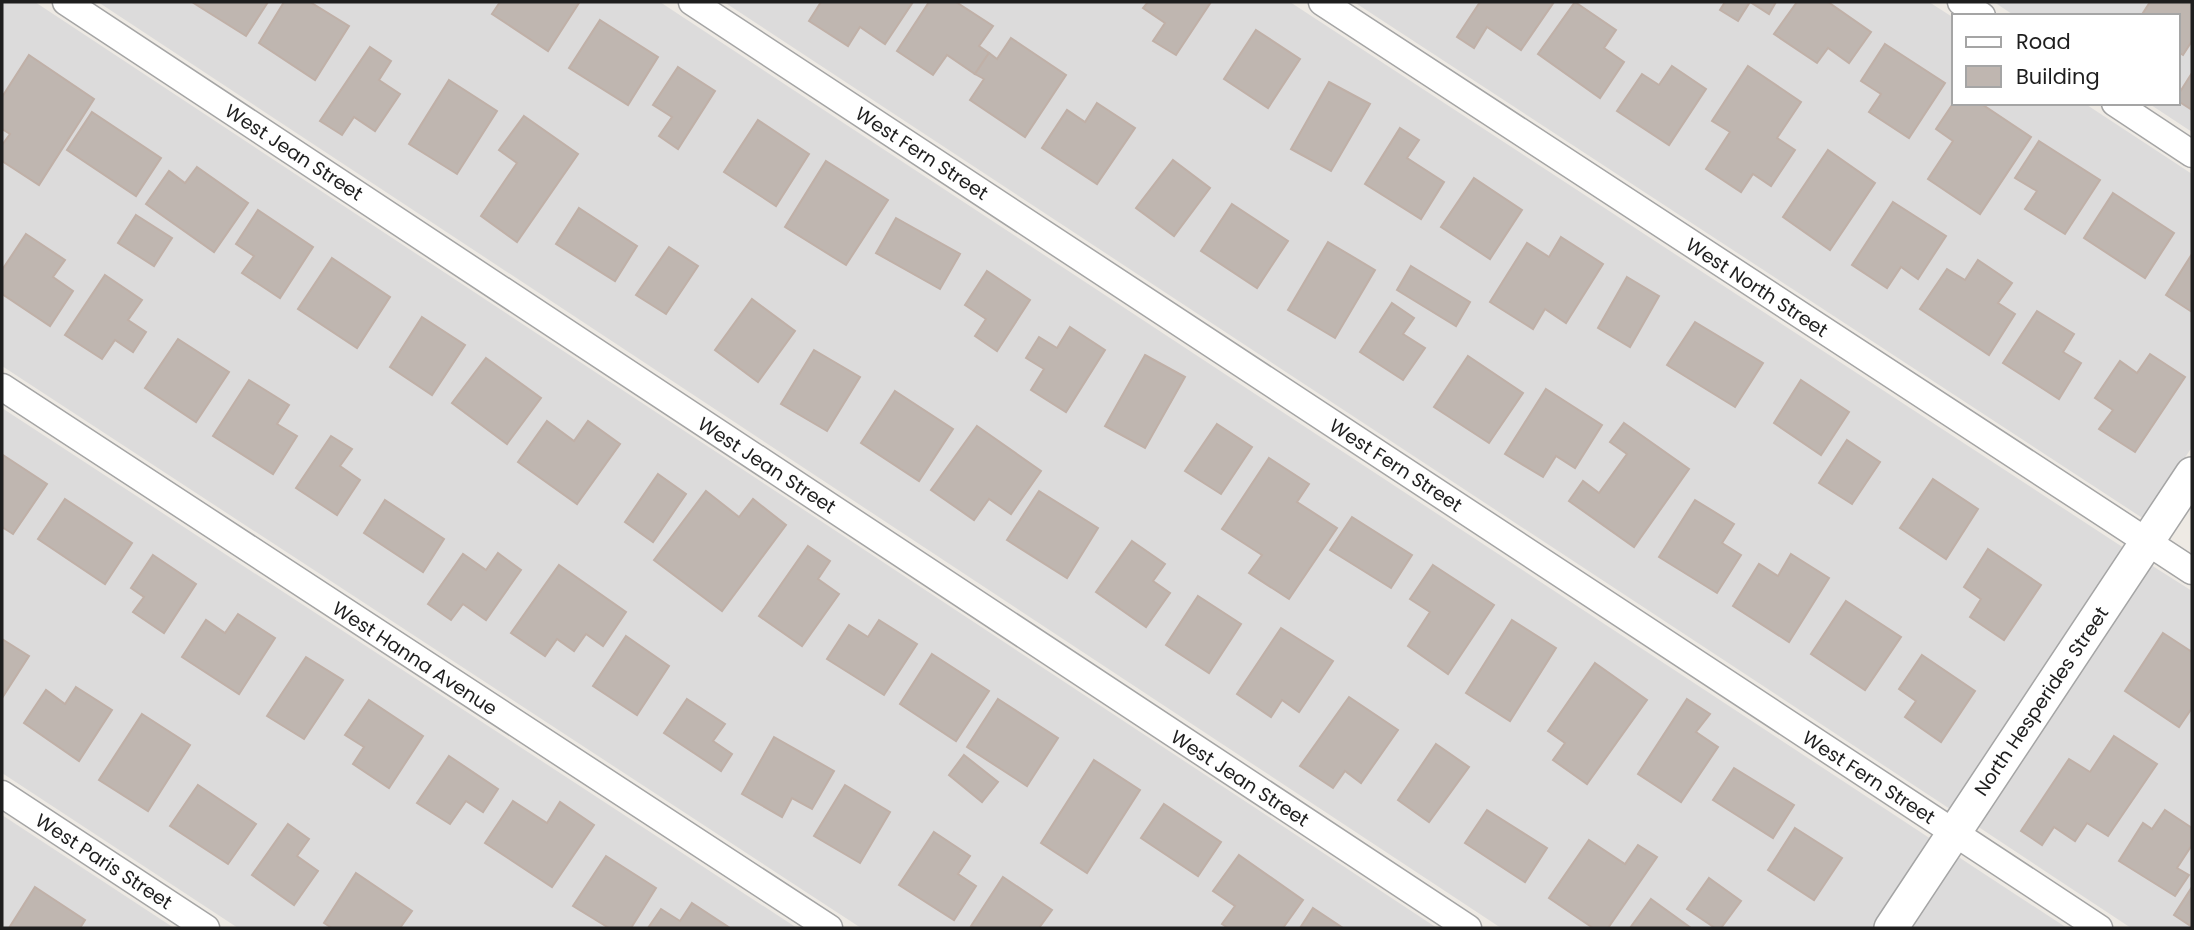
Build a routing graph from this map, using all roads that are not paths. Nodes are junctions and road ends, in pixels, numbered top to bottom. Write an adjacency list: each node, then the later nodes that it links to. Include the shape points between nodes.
1 (66, 2): 16 (street, West Jean Street)
2 (692, 2): 13 (street, West Fern Street)
3 (1322, 2): 10 (street, West North Street)
4 (1961, 2): 5 (street)
5 (1979, 14)
6 (2118, 105): 7 (street)
7 (2192, 154)
8 (2, 387): 15 (street, West Hanna Avenue)
9 (2192, 474): 10 (street, North Hesperides Street)
10 (2147, 542): 11 (street, West North Street); 13 (street, North Hesperides Street)
11 (2192, 571)
12 (2, 794): 14 (street, West Paris Street)
13 (1954, 832): 17 (street, North Hesperides Street); 18 (street, West Fern Street)
14 (205, 928)
15 (829, 928)
16 (1468, 928)
17 (1891, 928)
18 (2099, 928)

